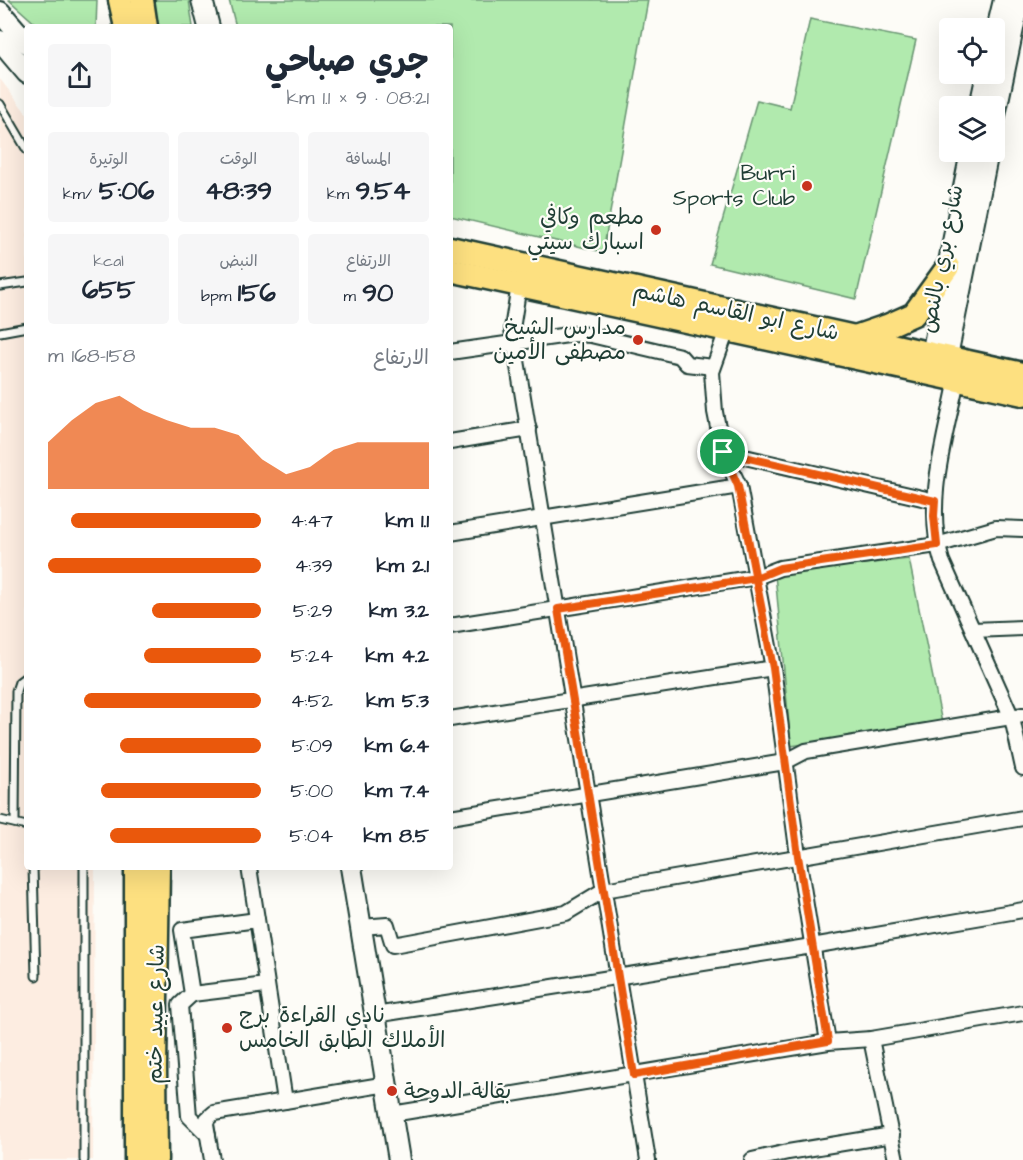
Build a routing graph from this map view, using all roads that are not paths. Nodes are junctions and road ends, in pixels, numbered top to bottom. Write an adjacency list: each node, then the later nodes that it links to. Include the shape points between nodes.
1 (120, 0): 8 (main road)
2 (142, 0): 9 (main road)
3 (202, 0): 10 (main road)
4 (1004, 0): 7 (main road)
5 (1019, 0): 14 (main road)
6 (0, 12): 11 (main road)
7 (1000, 18)
8 (125, 24)
9 (146, 24)
10 (208, 24)
11 (24, 40)
12 (0, 41): 13 (main road)
13 (24, 69)
14 (999, 96)
15 (0, 105): 16 (lane)
16 (24, 145)
17 (969, 162): 20 (main road, شارع بري بالنص)
18 (986, 162): 32 (main road, شارع بري بالنص)
19 (453, 249): 28 (main road, شارع ابو القاسم هاشم)
20 (948, 267): 28 (main road, via 914,314); 32 (main road, شارع بري بالنص)
21 (453, 276): 23 (main road, شارع ابو القاسم هاشم)
22 (24, 282): 24 (lane)
23 (519, 285): 26 (main road, شارع ابو القاسم هاشم); 29 (street, via 512,329)
24 (0, 286)
25 (24, 328): 27 (lane)
26 (727, 330): 31 (street); 32 (main road, شارع ابو القاسم هاشم)
27 (0, 332)
28 (854, 337): 32 (main road, شارع ابو القاسم هاشم)
29 (514, 342): 30 (street); 31 (street, via 591,335 680,356 687,364); 35 (street)
30 (453, 352)
31 (713, 367): 37 (street, via 711,378)
32 (945, 367): 33 (main road, شارع ابو القاسم هاشم); 34 (main road, شارع ابو القاسم هاشم); 39 (street, via 949,413)
33 (1023, 374)
34 (1023, 394)
35 (528, 429): 36 (street); 40 (street)
36 (453, 442)
37 (723, 452): 38 (street); 39 (street)
38 (738, 486): 40 (street); 44 (street)
39 (935, 501): 43 (street)
40 (543, 517): 42 (street); 45 (street)
41 (1023, 529): 43 (street, via 996,528)
42 (453, 532)
43 (937, 545): 44 (street, via 780,568); 48 (street)
44 (756, 578): 45 (street); 49 (street)
45 (558, 609): 46 (street); 51 (street)
46 (453, 626)
47 (1023, 628): 48 (street)
48 (973, 630): 52 (street)
49 (773, 668): 51 (street); 54 (street)
50 (24, 678): 60 (lane, via 16,690)
51 (573, 701): 53 (street); 56 (street)
52 (1018, 717): 54 (street, via 806,751); 55 (street)
53 (453, 719)
54 (785, 762): 56 (street); 62 (street)
55 (1023, 768)
56 (588, 795): 57 (street); 69 (street)
57 (453, 817)
58 (1023, 818): 62 (street)
59 (0, 820): 60 (lane)
60 (15, 823): 61 (lane)
61 (24, 825)
62 (798, 856): 69 (street); 73 (street)
63 (33, 870): 75 (lane)
64 (84, 870): 89 (lane)
65 (136, 870): 90 (main road, شارع عبيد ختم)
66 (158, 870): 91 (main road, شارع عبيد ختم)
67 (249, 870): 71 (street)
68 (352, 870): 72 (main road)
69 (604, 890): 72 (street, via 566,913 393,945 387,925); 74 (street)
70 (1023, 910): 73 (street)
71 (257, 920): 76 (street); 77 (street, via 183,930)
72 (361, 927): 79 (main road)
73 (813, 946): 74 (street); 81 (street)
74 (618, 975): 79 (street); 82 (street)
75 (36, 976)
76 (266, 985): 77 (street); 84 (street)
77 (192, 994): 86 (street, via 180,1005 189,1116)
78 (1023, 1013): 80 (street)
79 (375, 1015): 83 (main road)
80 (871, 1038): 81 (street); 87 (street)
81 (828, 1041): 82 (street)
82 (634, 1075): 85 (street); 94 (street)
83 (387, 1084): 84 (street); 85 (main road)
84 (285, 1101): 86 (street, via 214,1113 207,1119)
85 (392, 1114): 93 (main road)
86 (208, 1135): 92 (street)
87 (892, 1135): 88 (street); 96 (street)
88 (789, 1156): 95 (street)
89 (84, 1160)
90 (136, 1160)
91 (156, 1160)
92 (212, 1160)
93 (399, 1160)
94 (648, 1160)
95 (752, 1160)
96 (896, 1160)

